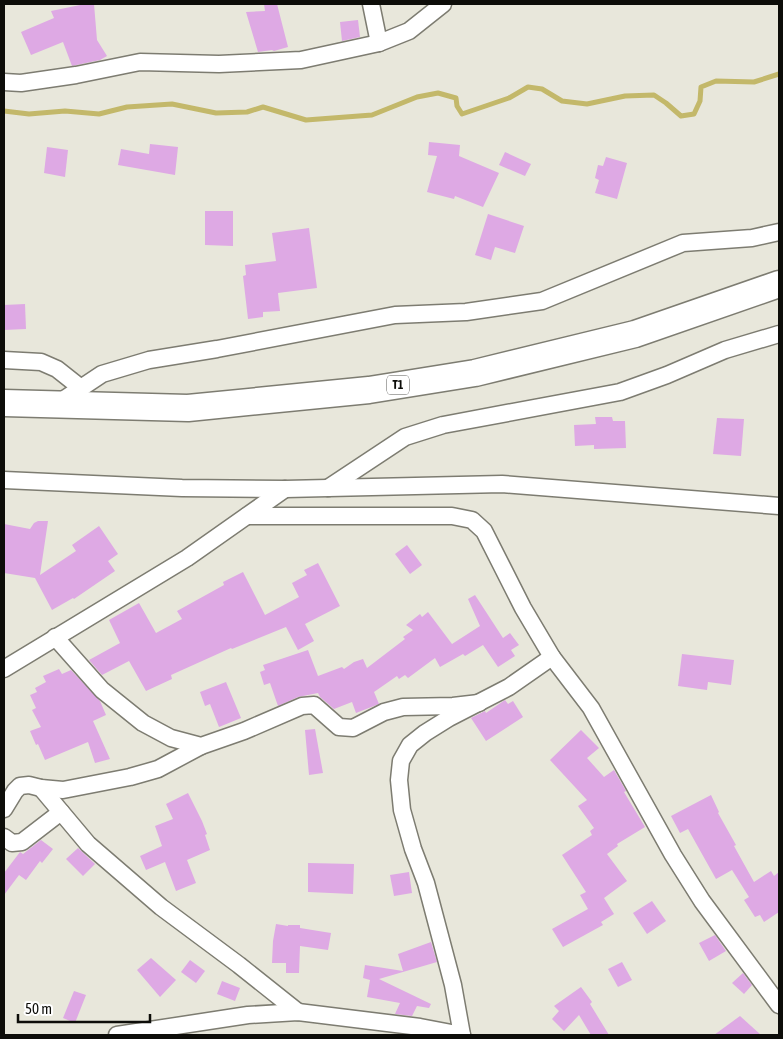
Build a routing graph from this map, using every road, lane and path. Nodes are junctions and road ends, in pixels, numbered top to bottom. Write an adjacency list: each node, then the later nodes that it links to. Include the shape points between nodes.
1 (371, 4): 3 (street)
2 (443, 4): 3 (street, via 409,31)
3 (379, 43): 4 (street, via 302,60 218,64 140,62 76,75 21,83)
4 (4, 82)
5 (779, 232): 9 (street, via 752,238 683,243 542,301 466,312 396,315 149,360 102,374)
6 (779, 284): 11 (highway, T1, via 635,334 475,373 369,390 188,408)
7 (779, 334): 13 (street, via 725,350 620,392 442,425 405,437)
8 (4, 360): 9 (street, via 41,362 57,369)
9 (81, 388): 11 (street)
10 (4, 403): 11 (highway, T1)
11 (56, 405)
12 (4, 480): 14 (street, via 172,488)
13 (328, 488): 14 (street); 15 (street, via 502,484)
14 (285, 489): 16 (street)
15 (779, 506)
16 (247, 516): 17 (street, via 187,558); 18 (street, via 424,515 472,520 484,531)
17 (55, 637): 19 (street); 21 (street, via 102,690 143,723 171,738)
18 (552, 657): 20 (street); 26 (street, via 591,708 672,855 697,893)
19 (4, 669)
20 (480, 703): 21 (street, via 402,707 353,728 339,726 314,705 302,706); 30 (street, via 449,718 410,745 401,761 399,780 402,810 454,986)
21 (201, 746): 22 (street, via 158,768 130,777 63,790)
22 (41, 788): 23 (street, via 20,786); 24 (street)
23 (4, 809)
24 (60, 812): 25 (street, via 22,842 12,843); 28 (street, via 88,844 161,907)
25 (4, 837)
26 (774, 987): 27 (street)
27 (779, 1005)
28 (298, 1012): 29 (street, via 248,1015); 30 (street)
29 (116, 1035)
30 (462, 1035)

